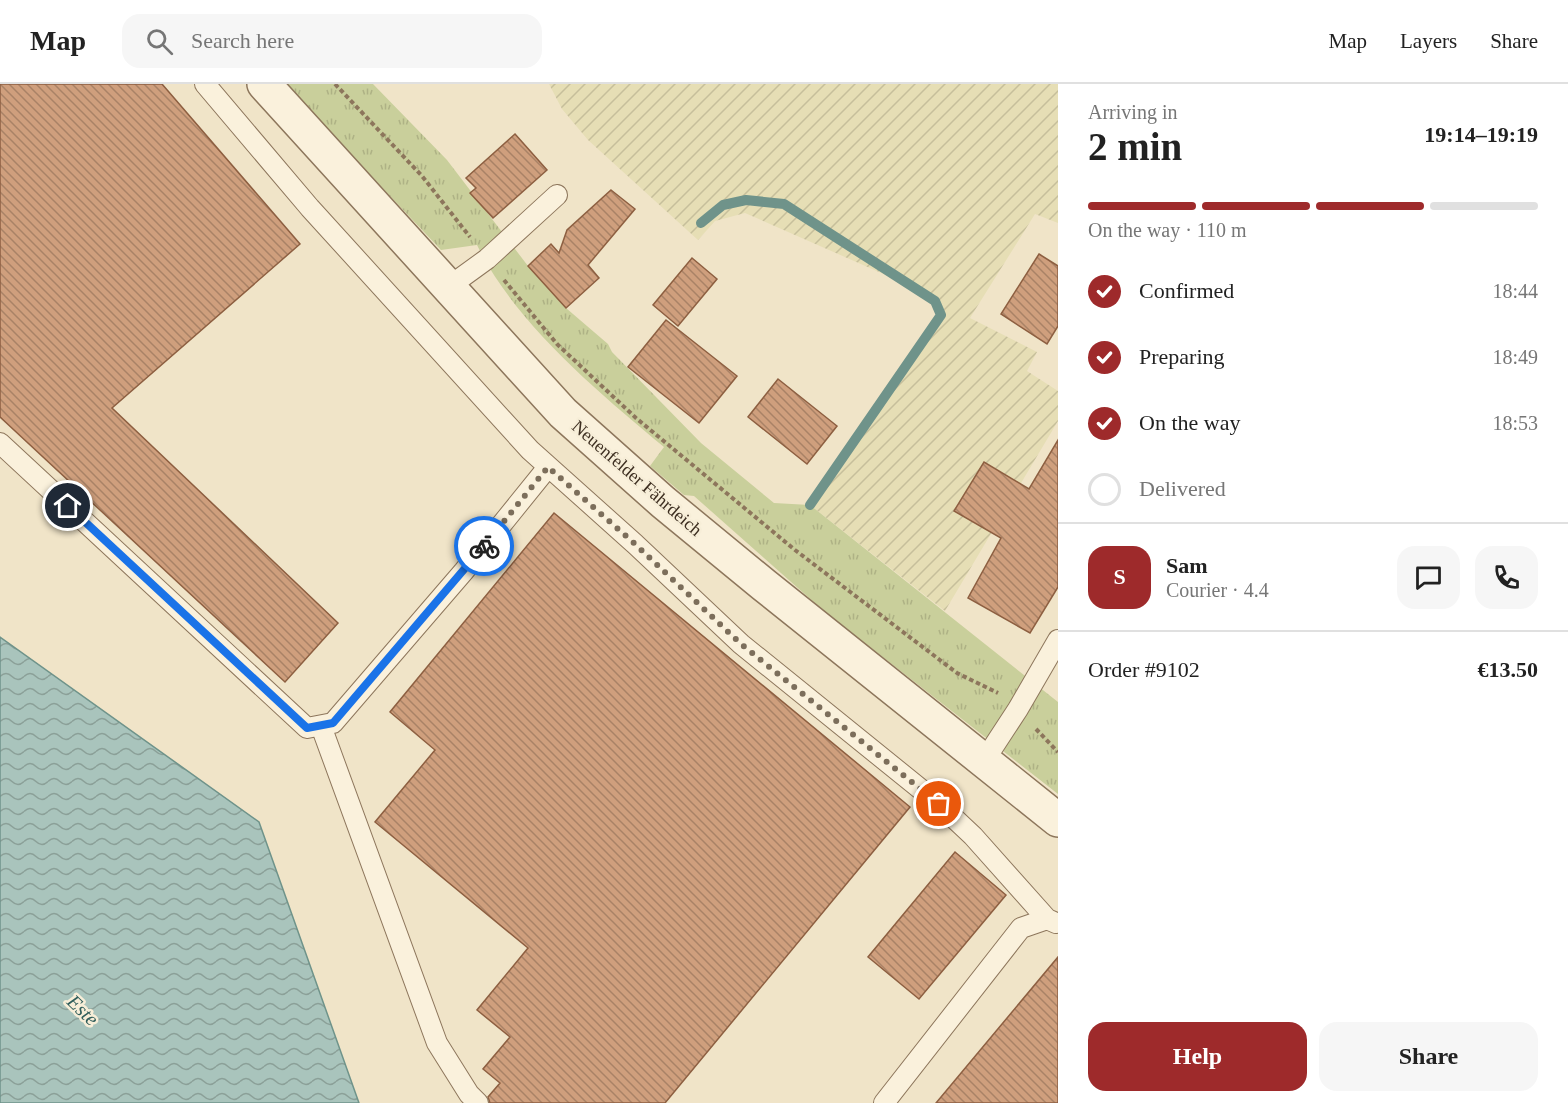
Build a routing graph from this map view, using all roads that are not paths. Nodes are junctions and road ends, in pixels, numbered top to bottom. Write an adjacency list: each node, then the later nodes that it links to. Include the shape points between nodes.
1 (205, 84): 6 (lane, via 438,352)
2 (264, 84): 4 (street, Neuenfelder Fährdeich)
3 (557, 195): 4 (lane, via 487,259)
4 (447, 288): 9 (street, Neuenfelder Fährdeich, via 555,405 622,466)
5 (0, 443): 8 (lane, via 307,728)
6 (548, 467): 8 (lane, via 333,723); 11 (lane, via 741,644 939,804 974,836)
7 (1058, 640): 9 (lane)
8 (321, 726): 12 (lane, via 436,1043)
9 (984, 760): 10 (street, Neuenfelder Fährdeich)
10 (1058, 820)
11 (1052, 922): 13 (lane, via 1021,928)
12 (478, 1103)
13 (884, 1103)

